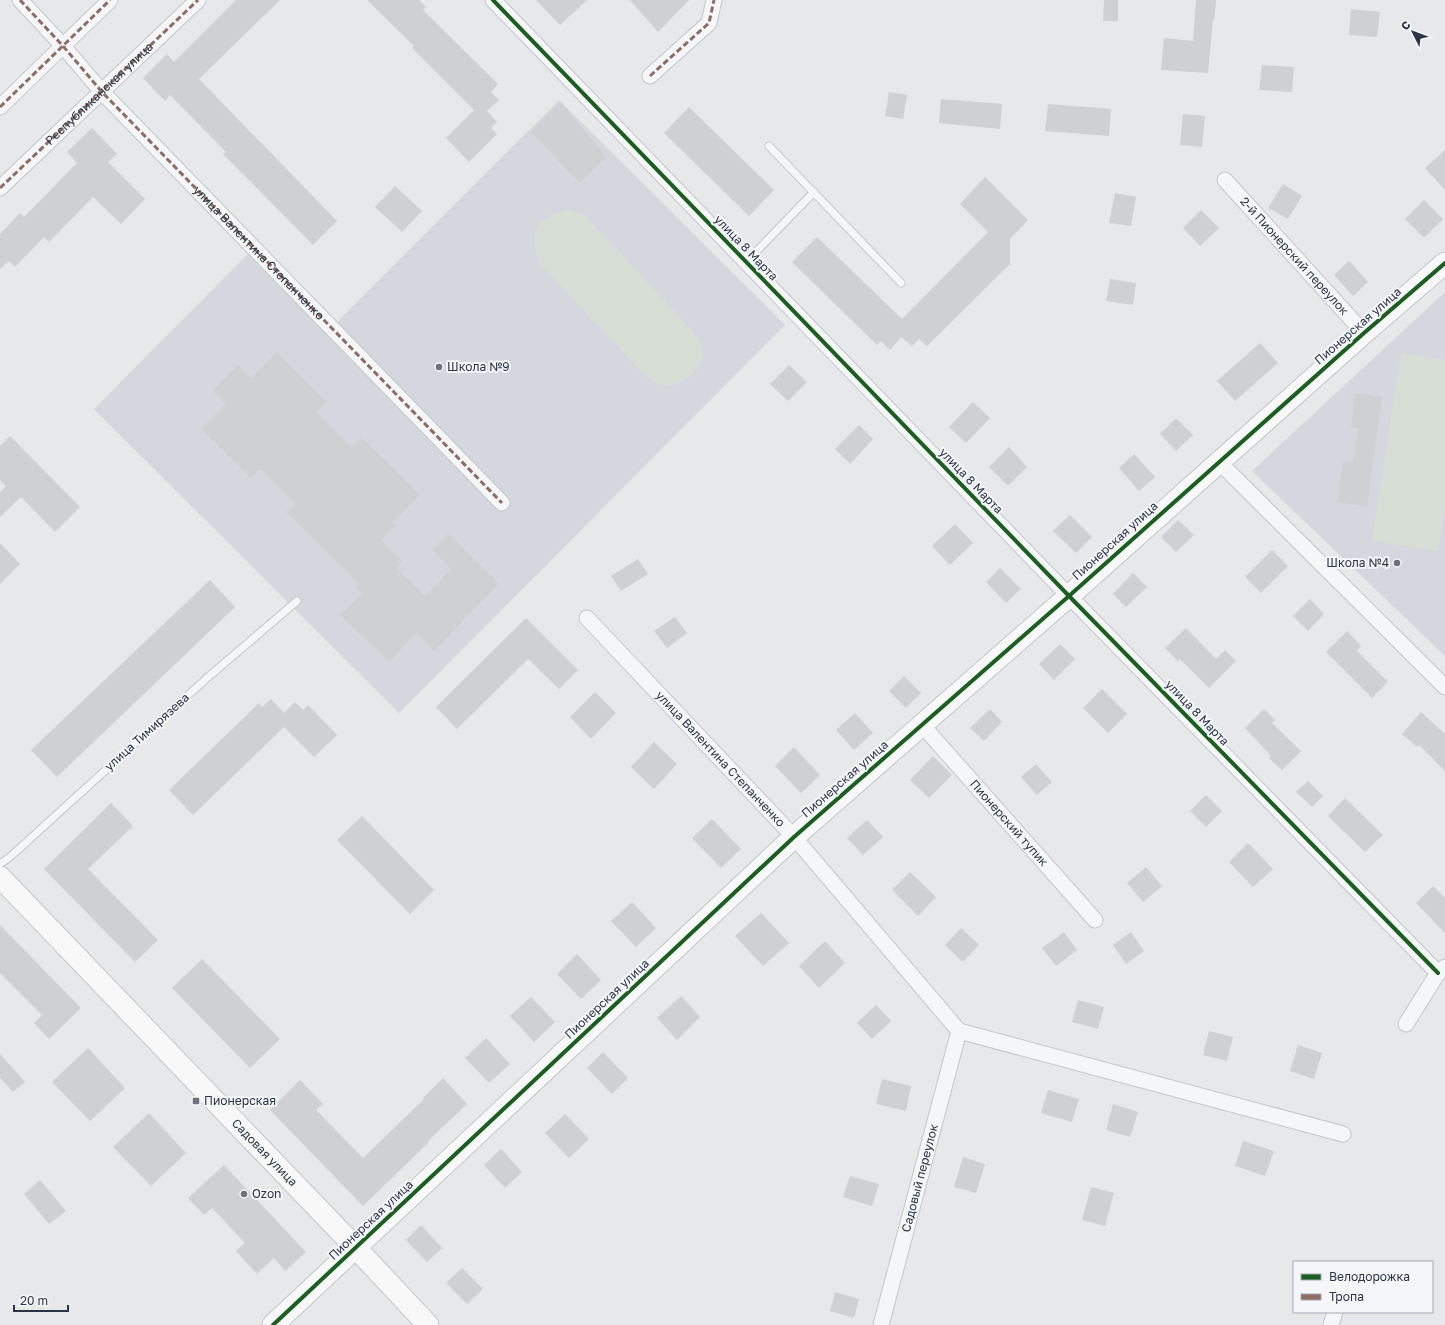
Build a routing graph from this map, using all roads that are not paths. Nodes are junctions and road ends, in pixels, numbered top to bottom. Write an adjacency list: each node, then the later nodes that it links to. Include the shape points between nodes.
1 (20, 0): 6 (street, улица Валентина Степанченко)
2 (110, 0): 6 (street)
3 (198, 0): 8 (street, Республиканская улица)
4 (493, 0): 14 (street, улица 8 Марта)
5 (714, 0): 7 (street, via 709,23)
6 (63, 46): 8 (street, улица Валентина Степанченко); 9 (street)
7 (650, 76)
8 (102, 92): 12 (street, Республиканская улица); 19 (street, улица Валентина Степанченко)
9 (0, 107)
10 (769, 146): 13 (lane)
11 (1225, 180): 17 (street, 2-й Пионерский переулок)
12 (0, 188)
13 (814, 192): 14 (lane); 16 (lane)
14 (746, 262): 20 (street, улица 8 Марта)
15 (1445, 263): 17 (street, Пионерская улица)
16 (901, 283)
17 (1364, 333): 18 (street, Пионерская улица)
18 (1219, 462): 20 (street, Пионерская улица); 23 (street)
19 (502, 504)
20 (1069, 596): 24 (street, Пионерская улица); 29 (street, улица 8 Марта)
21 (297, 601): 26 (lane, улица Тимирязева, via 207,678)
22 (587, 618): 25 (street, улица Валентина Степанченко)
23 (1445, 687)
24 (922, 725): 25 (street, Пионерская улица); 28 (street, Пионерский тупик)
25 (794, 837): 31 (street, улица Валентина Степанченко); 33 (street, Пионерская улица)
26 (0, 864)
27 (0, 877): 33 (street, Садовая улица)
28 (1095, 920)
29 (1442, 970): 30 (street)
30 (1406, 1024)
31 (959, 1031): 32 (street); 37 (street, Садовый переулок)
32 (1342, 1134)
33 (356, 1248): 35 (street, Пионерская улица); 36 (street, Садовая улица)
34 (1335, 1313): 38 (street)
35 (273, 1325)
36 (428, 1325)
37 (881, 1325)
38 (1332, 1325)

